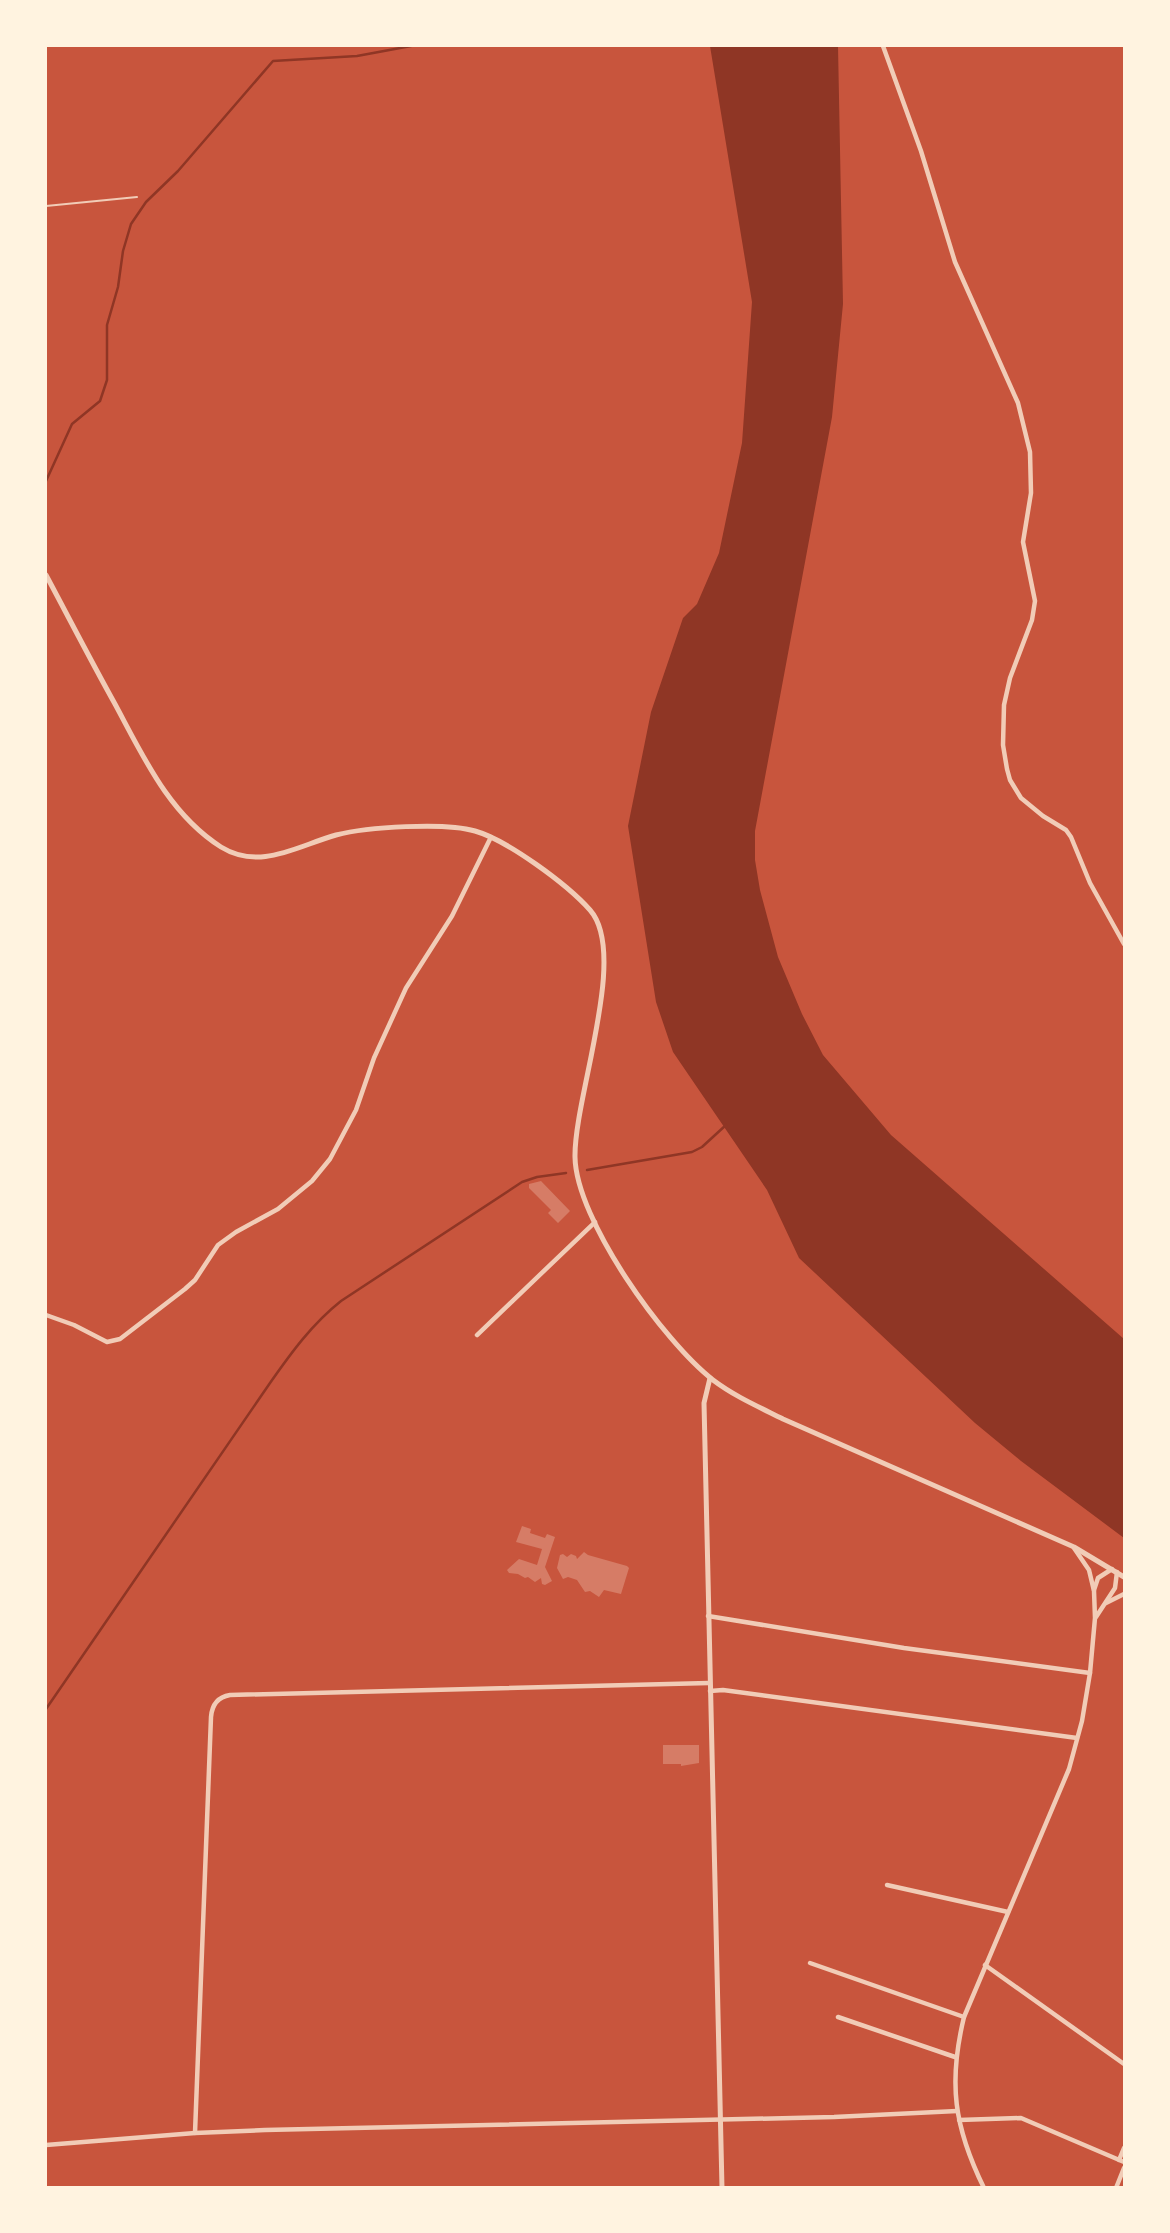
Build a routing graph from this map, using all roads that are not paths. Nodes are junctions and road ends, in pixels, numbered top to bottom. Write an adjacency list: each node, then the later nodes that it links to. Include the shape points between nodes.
1 (883, 46): 6 (street, via 955,262 1018,404 1030,452 1031,493 1023,542 1035,601 1004,705 1007,769 1021,798 1071,837 1090,883)
2 (137, 197): 3 (lane)
3 (46, 206)
4 (46, 575): 5 (street, via 157,780 185,816 220,846 254,858 361,830 458,828)
5 (491, 837): 7 (street, via 529,860 590,909 601,929 601,998 575,1153 578,1179); 8 (street, via 452,916 406,988 344,1137 312,1181 271,1214 227,1238 210,1253 195,1280 120,1339 107,1342)
6 (1125, 944)
7 (596, 1222): 9 (street); 10 (street, via 642,1303)
8 (46, 1315)
9 (477, 1335)
10 (710, 1378): 11 (street, via 838,1445); 17 (street, via 704,1403)
11 (1074, 1547): 12 (street); 14 (street, via 1089,1570)
12 (1114, 1571): 13 (street); 14 (street, via 1098,1578); 16 (street, via 1115,1588)
13 (1125, 1577)
14 (1094, 1591): 18 (street)
15 (1125, 1594): 16 (street)
16 (1103, 1606): 18 (street)
17 (708, 1616): 19 (street); 20 (street)
18 (1095, 1618): 19 (street)
19 (1090, 1673): 22 (street)
20 (709, 1683): 21 (street); 34 (street, via 230,1695 215,1701)
21 (709, 1691): 22 (street); 32 (street)
22 (1077, 1738): 24 (street, via 1069,1769)
23 (887, 1885): 24 (street)
24 (1008, 1912): 26 (street)
25 (810, 1963): 28 (street)
26 (985, 1965): 28 (street); 30 (street)
27 (838, 2017): 29 (street)
28 (964, 2017): 29 (street)
29 (955, 2057): 31 (street)
30 (1125, 2064)
31 (957, 2111): 32 (street); 33 (street)
32 (721, 2119): 34 (street); 39 (street)
33 (959, 2120): 37 (street, via 1021,2118); 40 (street)
34 (195, 2133): 35 (street)
35 (46, 2145)
36 (1125, 2148): 37 (street)
37 (1122, 2161)
38 (1125, 2168): 41 (street)
39 (722, 2188)
40 (984, 2188)
41 (1116, 2188)

